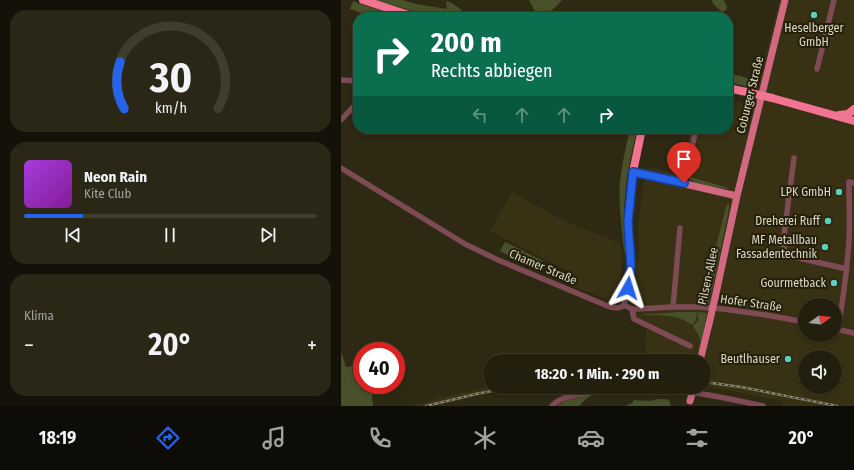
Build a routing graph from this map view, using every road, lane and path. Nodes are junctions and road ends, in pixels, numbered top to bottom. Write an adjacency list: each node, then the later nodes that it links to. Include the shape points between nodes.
1 (363, 0): 4 (highway)
2 (785, 0): 21 (main road, Coburger Straße)
3 (834, 0): 5 (street)
4 (400, 12)
5 (817, 69)
6 (341, 80): 7 (street)
7 (353, 81)
8 (733, 89): 11 (highway, bridge)
9 (353, 107): 12 (street)
10 (854, 109): 11 (highway, via 848,114)
11 (833, 115): 13 (highway)
12 (341, 120)
13 (854, 121)
14 (641, 134): 18 (highway)
15 (695, 134): 19 (street)
16 (794, 158): 23 (street, via 783,243 785,251 790,256)
17 (341, 168): 24 (street, Chamer Straße, via 465,244 493,258 610,307 618,308)
18 (633, 172): 19 (main road); 24 (street, via 628,222 630,273)
19 (684, 183): 21 (main road)
20 (854, 183): 23 (street, via 849,182)
21 (737, 196): 32 (main road, Pilsen-Allee, bridge)
22 (680, 228): 25 (street)
23 (847, 269): 26 (street)
24 (624, 305): 27 (street, Hofer Straße)
25 (673, 307): 27 (street, Hofer Straße); 28 (street, Hofer Straße, via 723,309)
26 (842, 307)
27 (632, 309): 31 (street, via 635,319)
28 (798, 321)
29 (842, 331): 30 (street)
30 (854, 334)
31 (690, 346)
32 (702, 354)
33 (692, 394): 34 (main road, bridge)
34 (689, 404)
35 (552, 406): 36 (street, via 574,395 636,389 681,391)
36 (763, 406)

